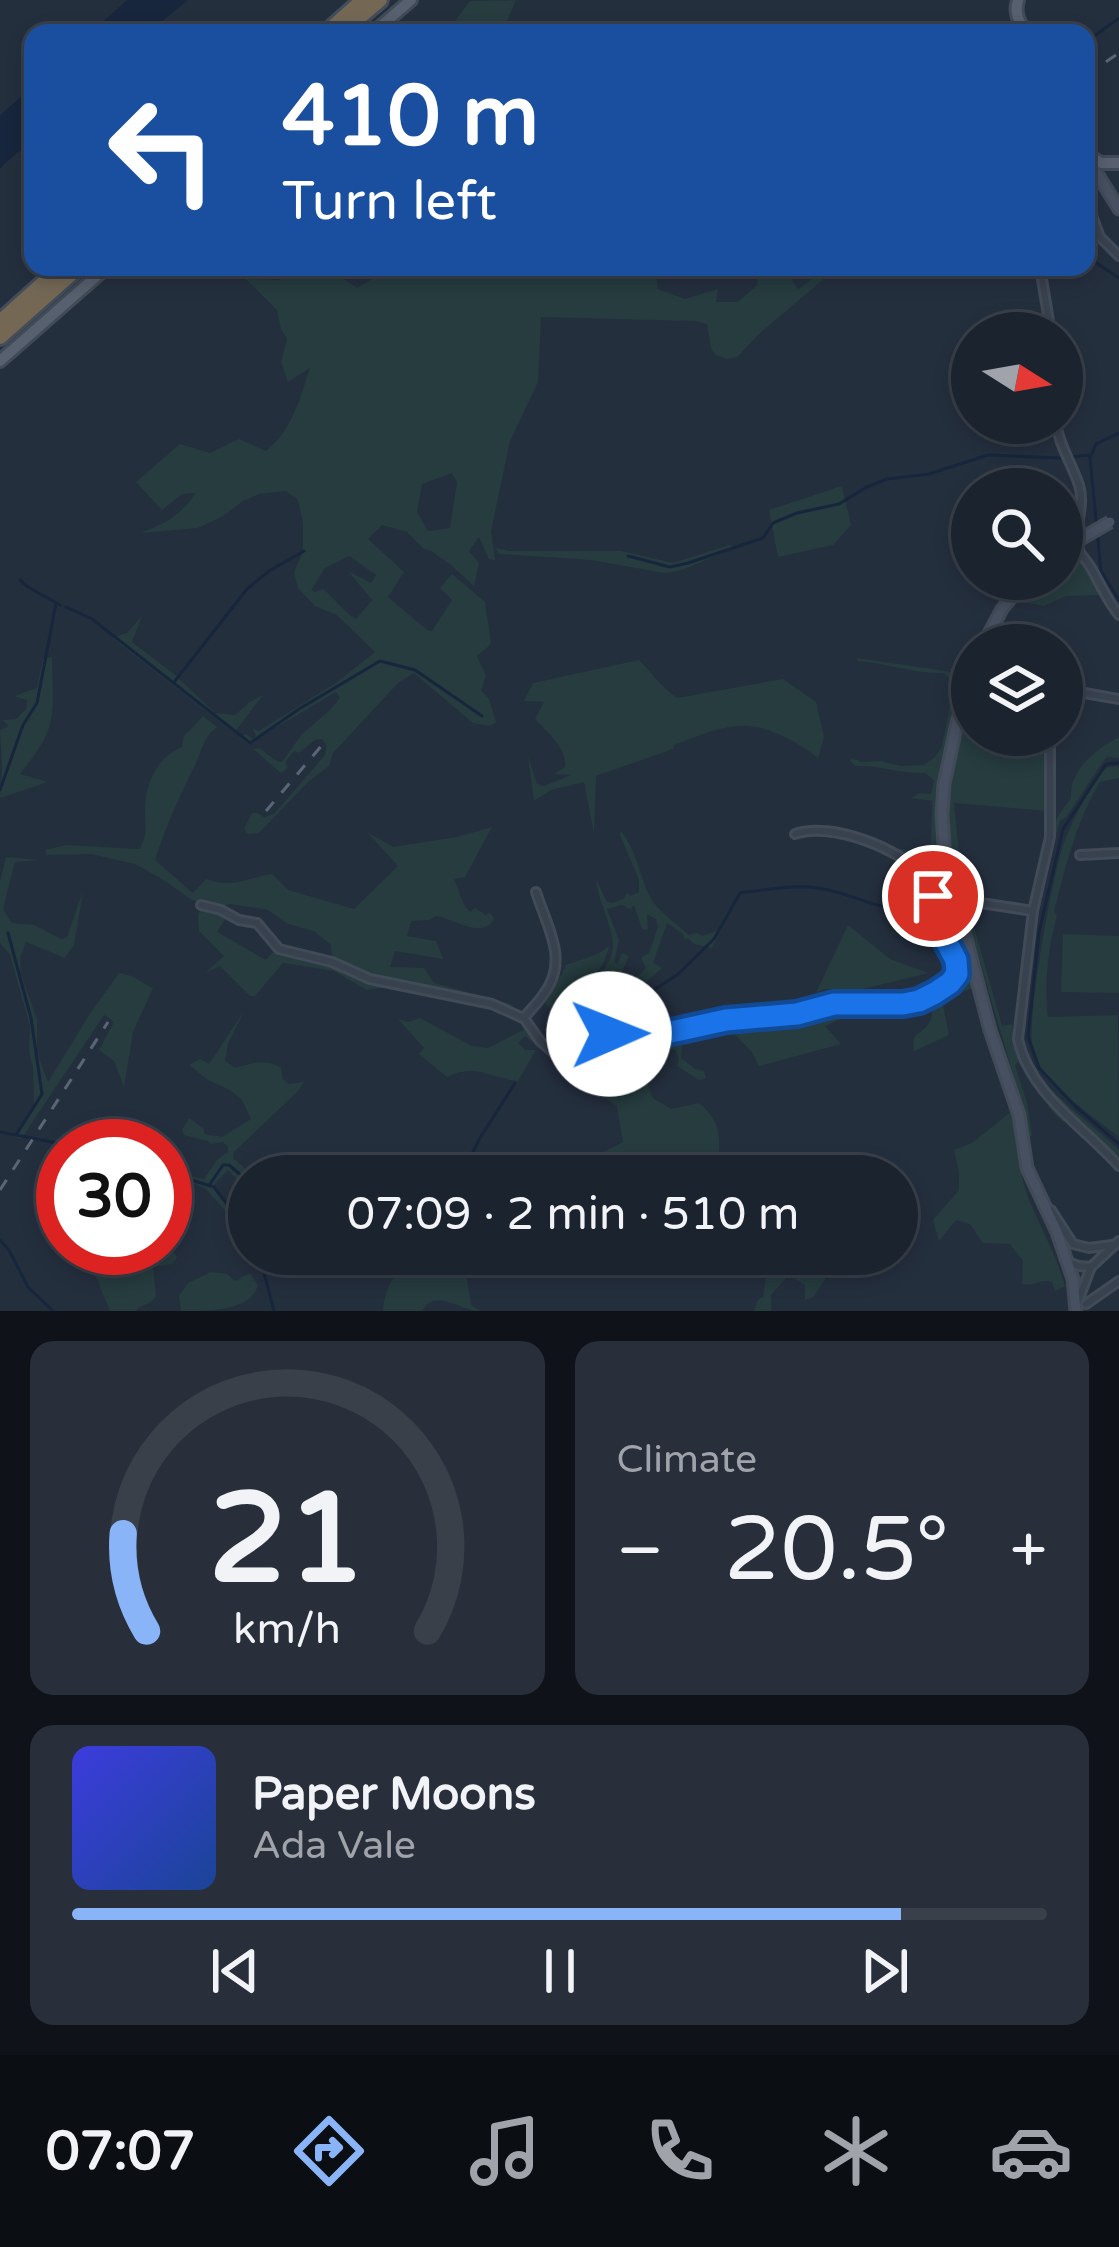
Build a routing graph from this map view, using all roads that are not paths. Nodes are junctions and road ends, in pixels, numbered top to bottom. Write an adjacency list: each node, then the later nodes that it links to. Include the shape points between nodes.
1 (363, 0): 7 (highway)
2 (380, 0): 8 (highway)
3 (411, 0): 9 (main road)
4 (1007, 0): 6 (main road)
5 (1018, 0): 6 (main road)
6 (1017, 16): 10 (main road)
7 (336, 24)
8 (352, 24)
9 (383, 24)
10 (1020, 24)
11 (1095, 170): 12 (main road)
12 (1119, 209)
13 (1095, 223): 14 (street)
14 (1119, 256)
15 (51, 276): 20 (highway)
16 (69, 276): 21 (highway)
17 (96, 276): 22 (main road)
18 (1042, 276): 19 (street)
19 (1048, 312)
20 (0, 322)
21 (0, 337)
22 (0, 361)
23 (1061, 444): 26 (street, via 1080,487 1079,552)
24 (1114, 520): 25 (main road, bridge)
25 (1083, 538)
26 (1119, 615)
27 (1083, 693): 28 (street)
28 (1119, 699)
29 (951, 749): 36 (main road, via 942,814)
30 (1050, 756): 37 (street, via 1050,837)
31 (795, 834): 36 (street, via 822,829 862,839 919,872 937,904)
32 (1119, 854): 33 (street)
33 (1080, 855)
34 (536, 892): 39 (street, via 557,964)
35 (201, 905): 39 (street, via 257,923 279,949)
36 (955, 907): 37 (street); 38 (street); 38 (street); 41 (main road)
37 (1033, 911): 40 (street, via 1022,1056 1040,1086)
38 (947, 924): 39 (street, via 957,974 919,1001 834,1004 624,1040 576,1018 574,1047 562,1060)
39 (524, 1018)
40 (1119, 1166)
41 (1033, 1180): 43 (street, via 1072,1244); 44 (main road)
42 (1116, 1243): 43 (street); 45 (street)
43 (1089, 1249): 44 (street)
44 (1067, 1262): 45 (street); 47 (main road)
45 (1091, 1267): 47 (street)
46 (1119, 1281): 47 (street)
47 (1080, 1308)

